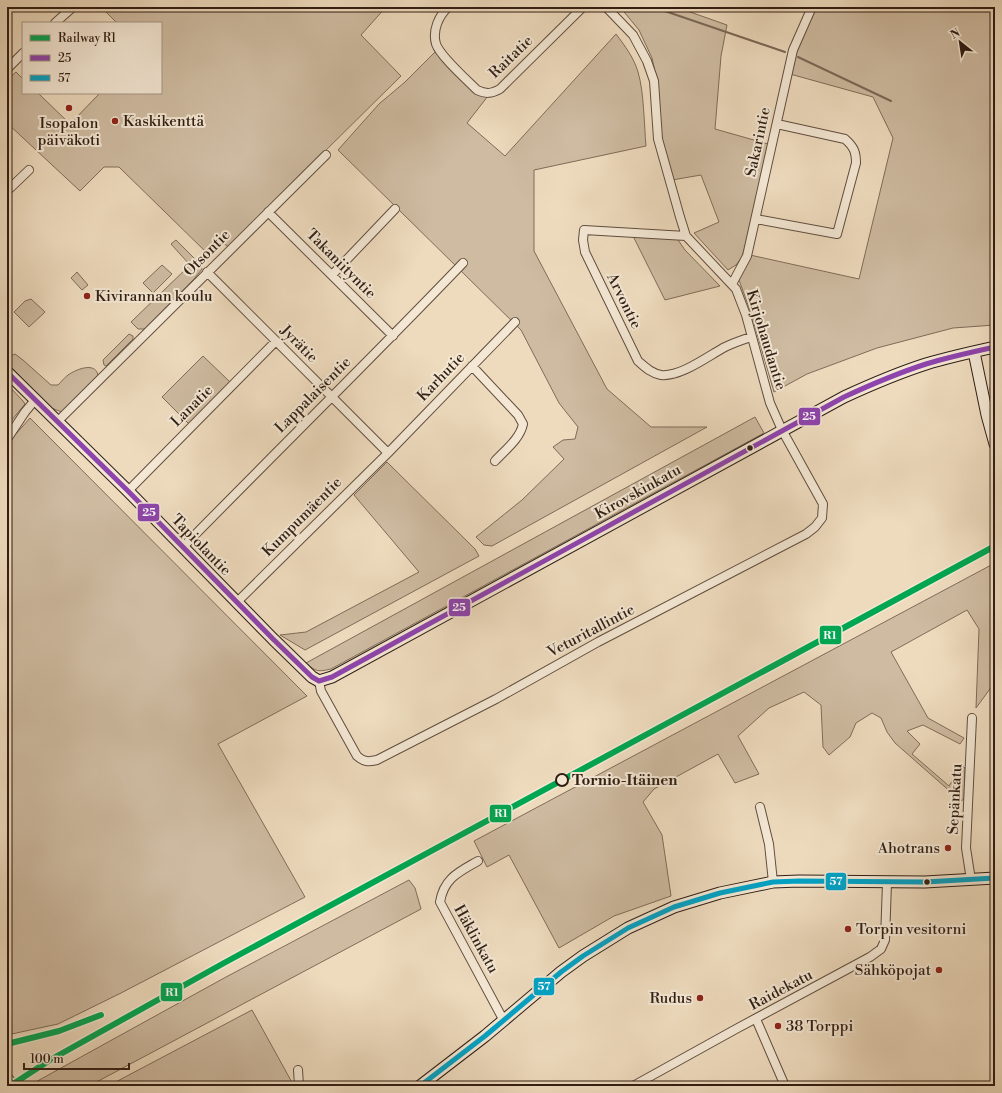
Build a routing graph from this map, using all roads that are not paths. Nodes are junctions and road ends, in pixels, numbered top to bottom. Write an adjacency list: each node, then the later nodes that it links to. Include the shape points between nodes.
1 (73, 7): 6 (street)
2 (448, 7): 3 (street, Raitatie, via 437,23 436,44 441,53 477,90 492,94)
3 (583, 7)
4 (606, 7): 16 (street, Kirjohaudantie, via 633,35 654,81 658,139)
5 (812, 7): 9 (street, Sakarintie, via 793,50)
6 (56, 22)
7 (22, 55): 8 (street)
8 (8, 67)
9 (777, 124): 15 (street, Sakarintie); 15 (street, via 845,139 856,153 856,163 837,234)
10 (326, 155): 14 (street, Otsontie)
11 (29, 170): 12 (street)
12 (7, 191)
13 (395, 209): 19 (street)
14 (268, 212): 18 (street, Otsontie); 19 (street, Takaniityntie)
15 (756, 219): 20 (street, Sakarintie, via 747,256)
16 (686, 236): 20 (street, Kirjohaudantie); 23 (street, Arvontie, via 584,230 585,252 638,361 654,373 673,374 725,347)
17 (463, 263): 22 (street, Lappalaisentie)
18 (207, 272): 24 (street, Jyrätie); 31 (street, Otsontie)
19 (332, 275): 22 (street, Takaniityntie)
20 (732, 284): 23 (street, Kirjohaudantie, via 741,301)
21 (515, 322): 27 (street, Karhutie)
22 (393, 336): 29 (street, Lappalaisentie)
23 (751, 337): 32 (street, Kirjohaudantie, via 765,389)
24 (276, 341): 29 (street, Jyrätie); 37 (street, Lanatie)
25 (995, 348): 26 (street, Kirovskinkatu)
26 (974, 352): 32 (street, Kirovskinkatu, via 926,364 862,389); 34 (street)
27 (472, 366): 35 (street, Karhutie); 36 (street, via 518,415 523,424 522,431 516,439)
28 (7, 372): 30 (street, Tapiolantie)
29 (331, 396): 35 (street, Jyrätie); 38 (street, Lappalaisentie)
30 (35, 400): 31 (street, Tapiolantie); 33 (street)
31 (57, 422): 37 (street, Tapiolantie)
32 (782, 430): 40 (street, Kirovskinkatu, via 332,677); 40 (street, Veturitallintie, via 823,504 822,518 806,534 377,760 368,762 357,756 322,690)
33 (7, 439)
34 (995, 444)
35 (388, 452): 39 (street, Kumpumäentie)
36 (495, 461)
37 (128, 491): 38 (street, Tapiolantie)
38 (183, 547): 39 (street, Tapiolantie)
39 (236, 602): 40 (street, Tapiolantie, via 312,677)
40 (322, 680)
41 (972, 718): 45 (street, Sepänkatu, via 966,848)
42 (760, 808): 46 (street, via 769,844)
43 (478, 861): 49 (street, Häklinkatu, via 454,875 441,893 440,902)
44 (995, 878): 45 (street)
45 (970, 880): 47 (street)
46 (773, 882): 47 (street); 49 (street, via 720,893 656,914 628,928 561,972)
47 (887, 883): 48 (street, Raidekatu, via 886,936 881,949)
48 (756, 1019): 55 (street, Raidekatu); 56 (street)
49 (504, 1021): 54 (street)
50 (298, 1070): 53 (street)
51 (7, 1076): 52 (street)
52 (16, 1086)
53 (299, 1086)
54 (420, 1086)
55 (633, 1086)
56 (785, 1086)

